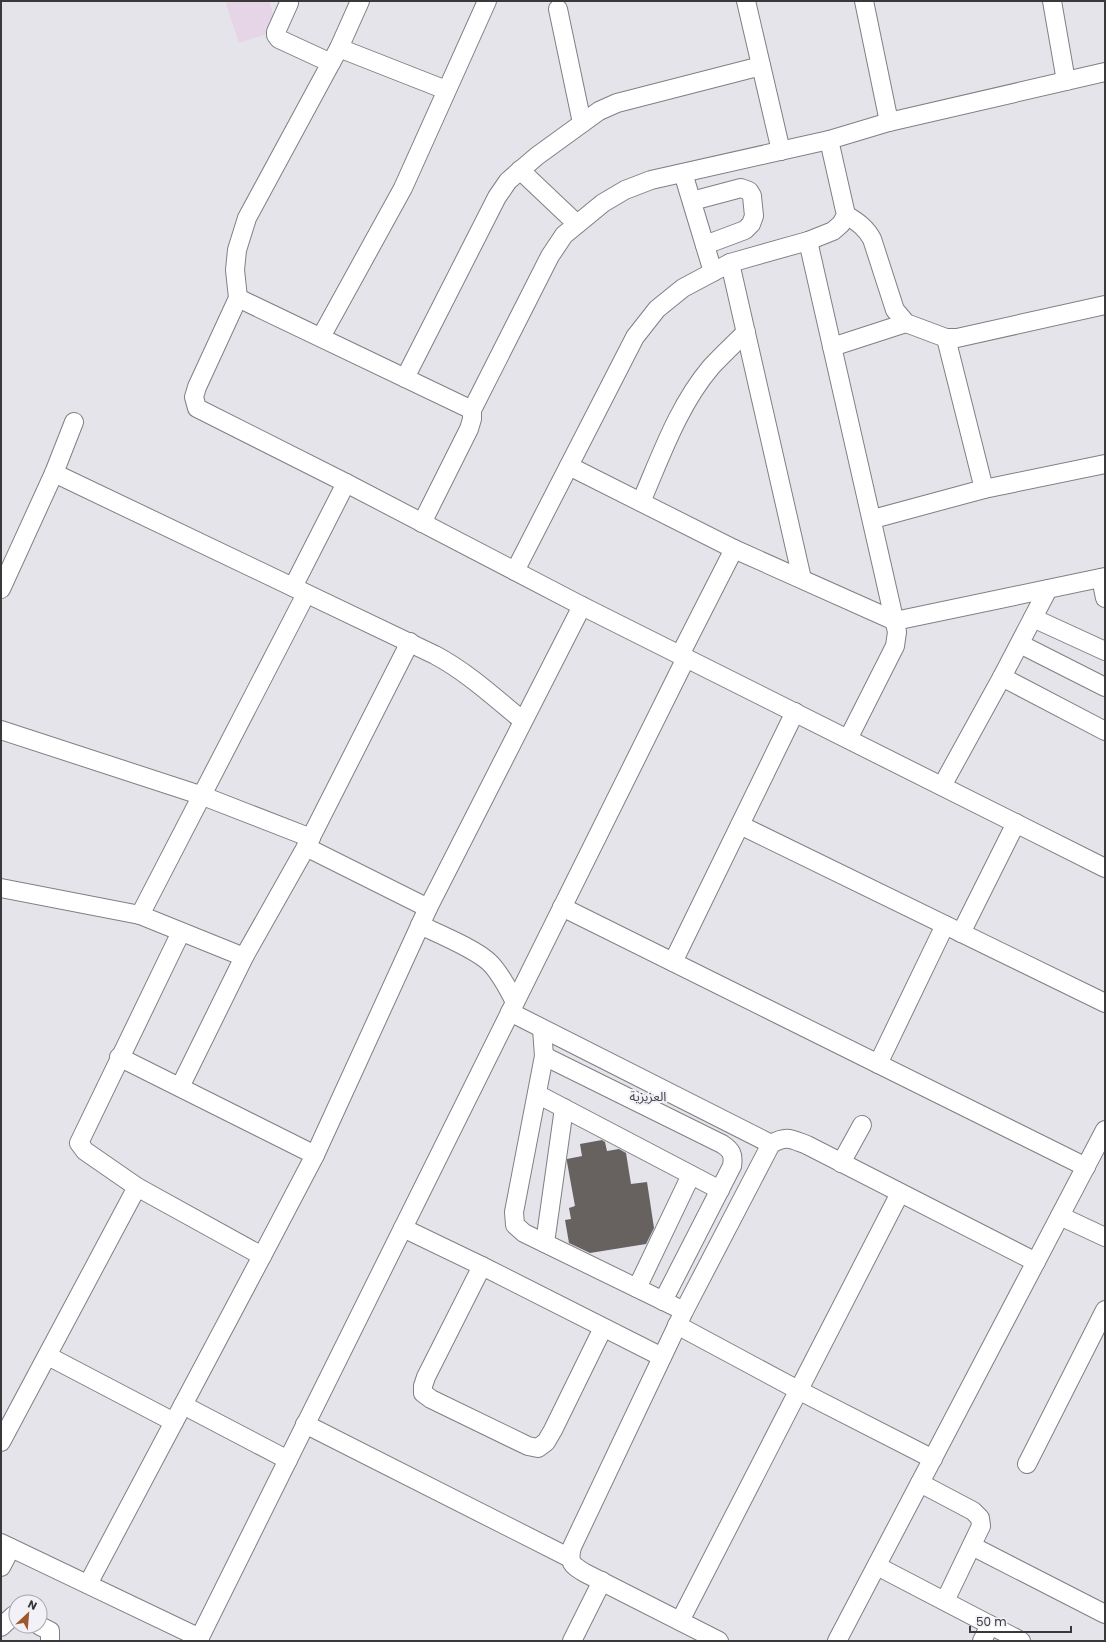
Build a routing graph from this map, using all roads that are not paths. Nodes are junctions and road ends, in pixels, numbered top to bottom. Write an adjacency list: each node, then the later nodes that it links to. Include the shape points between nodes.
1 (360, 1): 8 (street)
2 (487, 1): 12 (street)
3 (746, 1): 9 (street)
4 (864, 1): 13 (street)
5 (1052, 1): 11 (street)
6 (289, 3): 8 (street, via 276,36)
7 (558, 9): 14 (street)
8 (335, 56): 12 (street); 26 (street, via 245,224 237,250 235,270)
9 (761, 66): 14 (street, via 617,103); 16 (street)
10 (1105, 72): 11 (street)
11 (1066, 81): 13 (street)
12 (446, 90): 30 (street, via 403,188)
13 (889, 122): 15 (street)
14 (582, 123): 17 (street)
15 (829, 140): 16 (street); 20 (street)
16 (781, 151): 18 (street)
17 (520, 170): 21 (street); 33 (street, via 508,181 497,197)
18 (683, 173): 19 (street); 21 (street, via 652,180 625,190 603,203)
19 (692, 201): 23 (street); 23 (street, via 741,188 749,191 752,196 754,216 751,224 745,230)
20 (846, 214): 22 (street, via 842,224 833,231); 28 (street, via 860,223 872,239 895,310)
21 (577, 224): 34 (street, via 564,235 550,256)
22 (808, 241): 24 (street); 32 (street)
23 (705, 245): 25 (street)
24 (730, 263): 25 (street); 29 (street)
25 (713, 272): 37 (street, via 684,288 657,308 640,332)
26 (238, 298): 30 (street); 39 (street, via 197,387 194,397 197,408)
27 (1105, 305): 31 (street, via 957,338)
28 (906, 323): 31 (street); 32 (street)
29 (746, 332): 41 (street, via 711,367 689,400 678,418); 47 (street)
30 (321, 337): 33 (street)
31 (946, 338): 40 (street)
32 (832, 347): 42 (street)
33 (405, 378): 34 (street)
34 (472, 410): 43 (street, via 468,429)
35 (74, 422): 38 (street)
36 (1105, 464): 40 (street)
37 (569, 466): 41 (street); 45 (street)
38 (54, 473): 48 (street); 50 (street)
39 (346, 483): 43 (street); 50 (street)
40 (984, 489): 42 (street)
41 (641, 502): 44 (street)
42 (872, 519): 54 (street)
43 (422, 522): 45 (street)
44 (734, 549): 47 (street); 58 (street)
45 (515, 571): 52 (street)
46 (1103, 577): 49 (street); 51 (street)
47 (802, 579): 54 (street)
48 (1, 589)
49 (1048, 589): 53 (street); 54 (street)
50 (299, 590): 55 (street); 67 (street)
51 (1105, 598)
52 (582, 606): 58 (street); 62 (street)
53 (1033, 618): 56 (street); 57 (street)
54 (896, 621): 65 (street, via 895,646)
55 (410, 642): 62 (street, via 455,666); 70 (street)
56 (1020, 644): 59 (street); 60 (street)
57 (1105, 651)
58 (683, 656): 61 (street); 74 (street)
59 (1002, 677): 64 (street); 66 (street)
60 (1105, 687)
61 (795, 712): 65 (street); 69 (street)
62 (522, 720): 73 (street)
63 (1, 730): 67 (street)
64 (1105, 731)
65 (848, 739): 66 (street)
66 (942, 786): 68 (street)
67 (203, 796): 70 (street); 75 (street)
68 (1016, 823): 71 (street); 77 (street)
69 (740, 825): 77 (street); 80 (street)
70 (308, 842): 73 (street); 79 (street)
71 (1105, 868)
72 (1, 888): 75 (street)
73 (428, 908): 76 (street)
74 (562, 908): 80 (street); 82 (street)
75 (140, 915): 78 (street)
76 (420, 925): 82 (street, via 490,962 497,971); 95 (street)
77 (953, 929): 81 (street); 86 (street)
78 (181, 932): 79 (street); 85 (street)
79 (244, 957): 87 (street)
80 (673, 962): 86 (street)
81 (1105, 1003)
82 (513, 1007): 83 (street); 104 (street)
83 (542, 1029): 84 (street); 88 (street)
84 (544, 1056): 89 (street); 91 (street)
85 (120, 1057): 87 (street); 99 (street, via 79,1143 85,1151)
86 (878, 1064): 97 (street)
87 (180, 1087): 95 (street)
88 (658, 1087): 91 (street); 94 (street)
89 (537, 1094): 90 (street); 107 (street, via 514,1212 515,1225 524,1233)
90 (564, 1108): 98 (street); 107 (street)
91 (648, 1108): 100 (street, via 731,1150 734,1157 732,1166)
92 (862, 1126): 96 (street)
93 (1105, 1130): 97 (street)
94 (771, 1144): 96 (street, via 781,1138 793,1140); 105 (street)
95 (315, 1154): 108 (street)
96 (841, 1163): 101 (street)
97 (1086, 1167): 102 (street)
98 (691, 1175): 100 (street); 111 (street)
99 (137, 1187): 108 (street); 116 (street)
100 (720, 1190): 103 (street)
101 (900, 1193): 109 (street); 118 (street)
102 (1060, 1216): 106 (street); 109 (street)
103 (705, 1219): 105 (street); 112 (street)
104 (403, 1228): 110 (street); 121 (street)
105 (726, 1230): 114 (street)
106 (1105, 1237)
107 (545, 1243): 111 (street)
108 (262, 1256): 119 (street)
109 (1036, 1262): 123 (street)
110 (482, 1266): 115 (street); 115 (street, via 426,1377 423,1394 528,1446 538,1448 546,1442 553,1430)
111 (636, 1288): 112 (street)
112 (663, 1301): 114 (street)
113 (1105, 1310): 125 (street)
114 (680, 1318): 117 (street); 118 (street)
115 (603, 1328): 117 (street)
116 (48, 1356): 120 (street); 122 (street)
117 (662, 1358): 129 (street, via 572,1547)
118 (798, 1390): 123 (street); 136 (street)
119 (183, 1405): 120 (street); 124 (street)
120 (174, 1422): 133 (street)
121 (305, 1424): 124 (street); 129 (street)
122 (1, 1442)
123 (933, 1459): 126 (street)
124 (288, 1460): 139 (street)
125 (1027, 1464)
126 (920, 1483): 128 (street, via 973,1511 980,1518 981,1526); 130 (street)
127 (6, 1546): 131 (street); 133 (street)
128 (972, 1546): 134 (street); 135 (street)
129 (570, 1558): 132 (street, via 574,1566)
130 (877, 1566): 134 (street); 143 (street)
131 (1, 1567)
132 (602, 1581): 136 (street); 141 (street)
133 (88, 1584): 139 (street)
134 (945, 1601): 137 (street)
135 (1105, 1614)
136 (680, 1621): 142 (street)
137 (990, 1625): 144 (street); 145 (street)
138 (48, 1630): 140 (street)
139 (199, 1639)
140 (50, 1641)
141 (572, 1641)
142 (719, 1641)
143 (837, 1641)
144 (982, 1641)
145 (1021, 1641)

